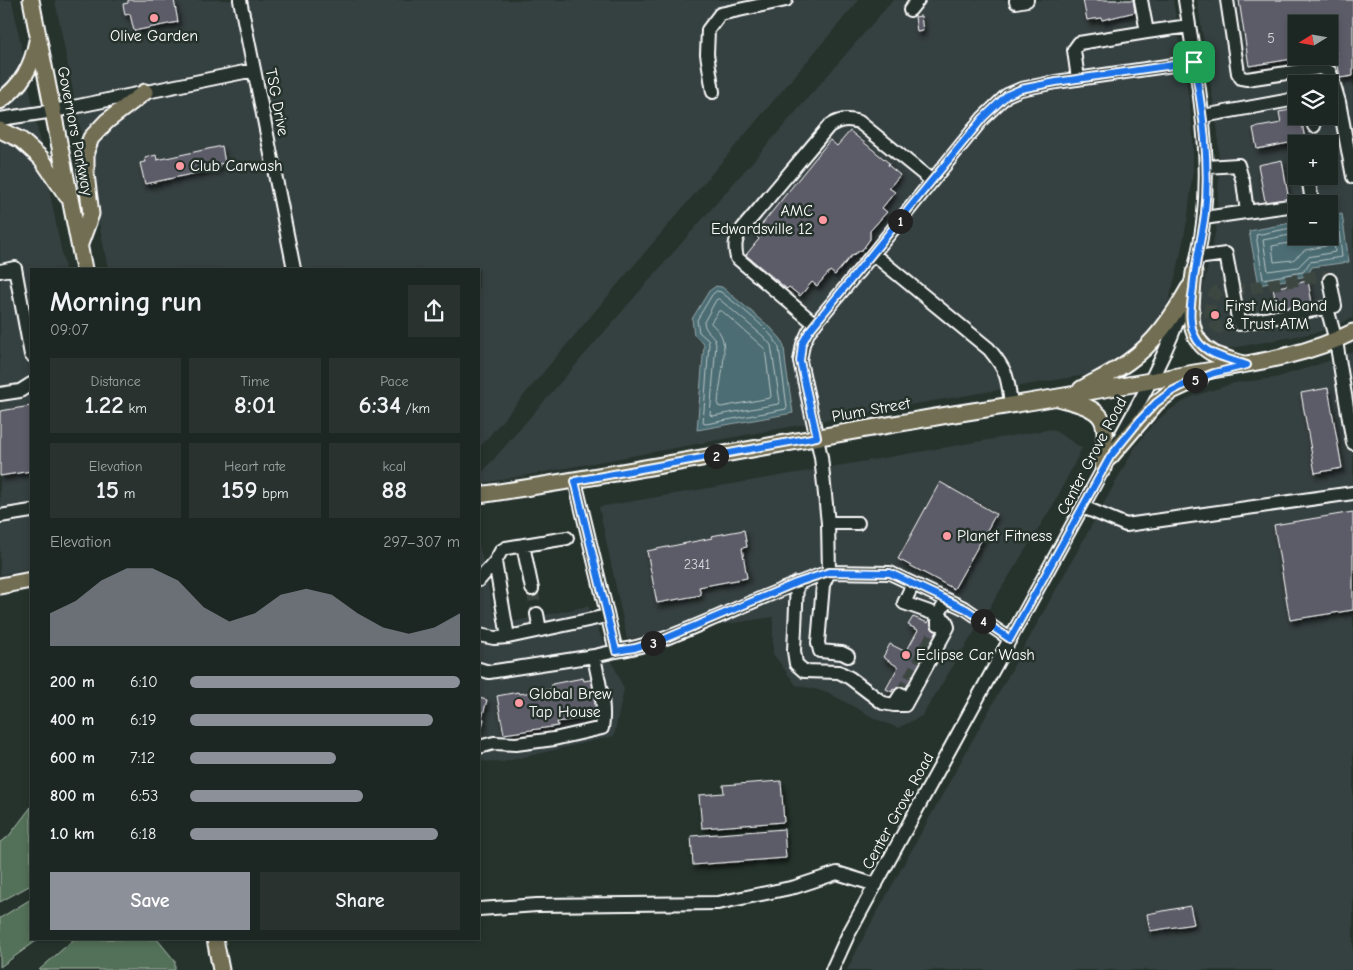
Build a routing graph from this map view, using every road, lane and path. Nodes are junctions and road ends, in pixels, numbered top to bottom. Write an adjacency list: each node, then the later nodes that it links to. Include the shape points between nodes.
1 (32, 0): 11 (main road, Governors Parkway)
2 (240, 0): 13 (street, TSG Drive)
3 (786, 0): 16 (street, via 720,14 708,30 707,54)
4 (1016, 0): 5 (street)
5 (1027, 0)
6 (1141, 0): 10 (street)
7 (1184, 0): 9 (street, Center Grove Road)
8 (1227, 0): 24 (street, via 1241,78 1247,80 1320,68 1330,72)
9 (1189, 26): 10 (street); 12 (street, Center Grove Road)
10 (1147, 32): 14 (street, via 1079,43 1074,50)
11 (38, 35): 18 (main road, via 33,60 24,78); 19 (main road, Governors Parkway)
12 (1194, 62): 14 (street); 20 (street, Center Grove Road)
13 (254, 70): 15 (street); 34 (street, TSG Drive)
14 (1078, 79): 25 (street, via 1021,89 1007,95 983,118)
15 (145, 92): 19 (street); 30 (main road, via 107,121 92,138 86,151 91,214)
16 (712, 92)
17 (1288, 100): 20 (street)
18 (0, 101)
19 (54, 111): 21 (street); 26 (main road, Governors Parkway)
20 (1203, 116): 23 (street, Center Grove Road)
21 (0, 119)
22 (0, 130): 26 (main road, via 21,140 41,158)
23 (1206, 167): 28 (street, via 1238,165); 29 (street, Center Grove Road)
24 (1353, 177)
25 (932, 181): 31 (street); 39 (street, via 859,122 850,119 837,121 829,126 736,236 737,258)
26 (71, 202): 30 (main road, Governors Parkway)
27 (1288, 205): 28 (street)
28 (1247, 212): 29 (street)
29 (1204, 218): 32 (street, Center Grove Road)
30 (80, 246): 33 (main road, Governors Parkway)
31 (873, 254): 39 (street); 48 (street, via 989,349 1003,366 1009,382)
32 (1196, 266): 37 (street, Center Grove Road); 38 (street, via 1226,254 1239,324); 43 (main road, via 1190,319 1198,341 1214,354)
33 (84, 268)
34 (294, 268)
35 (0, 271): 42 (street, via 15,268)
36 (1330, 280): 38 (street, via 1335,306)
37 (1189, 288): 44 (street, Center Grove Road, via 1170,341); 47 (main road, via 1148,345 1128,362)
38 (1327, 308): 41 (street)
39 (816, 324): 49 (street, via 802,344 800,361)
40 (1353, 332): 41 (main road)
41 (1336, 340): 43 (main road, via 1310,350); 50 (street)
42 (30, 350)
43 (1247, 365): 44 (main road, Plum Street); 51 (main road, via 1214,373 1172,391 1156,403)
44 (1150, 382): 47 (main road, Plum Street); 51 (street, Center Grove Road)
45 (30, 385): 46 (street, via 20,391)
46 (0, 394)
47 (1062, 397): 48 (main road, Plum Street); 51 (main road, via 1092,408 1100,415 1104,422)
48 (1011, 405): 49 (main road, Plum Street)
49 (817, 437): 52 (main road, Plum Street); 58 (street)
50 (1353, 443)
51 (1106, 463): 55 (street, Center Grove Road)
52 (575, 481): 54 (main road, Plum Street); 72 (street)
53 (1353, 492): 55 (street, via 1126,525)
54 (480, 495)
55 (1083, 507): 77 (street, Center Grove Road)
56 (30, 511): 57 (street)
57 (0, 516)
58 (828, 523): 59 (street); 63 (street)
59 (858, 523)
60 (567, 538): 61 (street)
61 (523, 545): 62 (street, via 501,551); 69 (street)
62 (495, 562): 64 (street); 76 (street)
63 (829, 572): 66 (street); 67 (street, via 890,573); 80 (street, via 823,585 818,643 820,651)
64 (480, 579)
65 (30, 580): 68 (main road)
66 (796, 583): 73 (street, via 796,664 804,672 839,672 883,703 898,700 906,705 948,627 946,621); 78 (street, via 664,639)
67 (913, 584): 70 (street); 73 (street, via 904,603)
68 (0, 586)
69 (532, 589)
70 (947, 600): 73 (street); 77 (street)
71 (537, 614): 74 (street)
72 (607, 616): 74 (street); 78 (street)
73 (938, 619)
74 (540, 630): 76 (street)
75 (480, 635): 76 (street)
76 (508, 637)
77 (1010, 639): 83 (street, Center Grove Road)
78 (616, 651): 79 (street)
79 (594, 656): 81 (street, via 489,672); 82 (street, via 604,718 602,728 554,739)
80 (848, 656)
81 (480, 669)
82 (480, 747)
83 (876, 885): 84 (street, via 837,873 796,887 718,903 537,905); 87 (street, Center Grove Road)
84 (480, 909)
85 (215, 940): 86 (main road)
86 (221, 970)
87 (832, 970)

